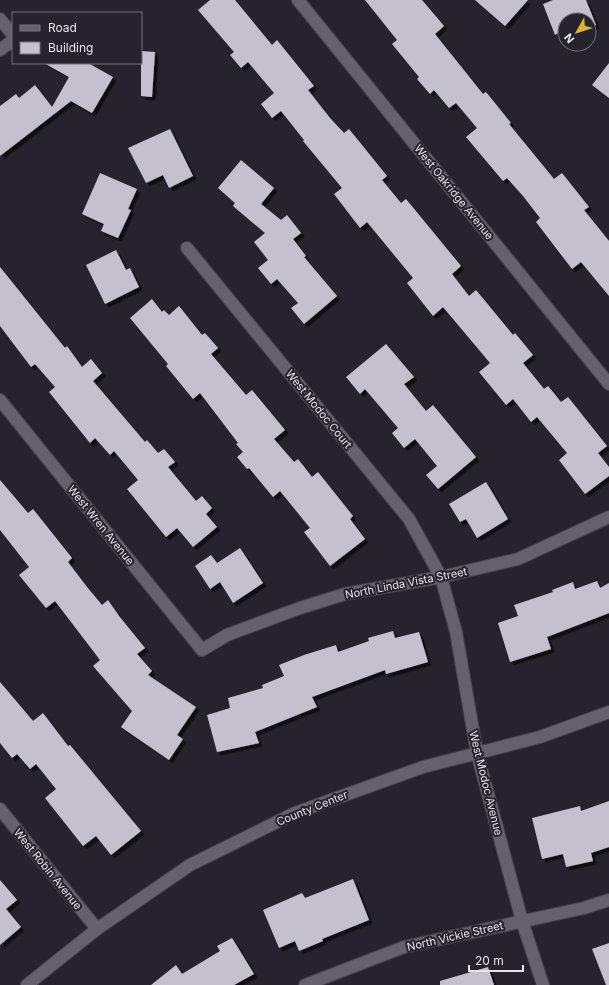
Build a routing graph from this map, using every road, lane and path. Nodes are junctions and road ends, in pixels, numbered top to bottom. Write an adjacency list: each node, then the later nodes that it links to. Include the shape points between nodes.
1 (298, 0): 7 (street, West Oakridge Avenue)
2 (0, 19): 3 (street)
3 (12, 33)
4 (12, 41): 5 (street)
5 (0, 50)
6 (187, 248): 10 (street, West Modoc Court, via 409,519)
7 (609, 384)
8 (0, 400): 11 (street, West Wren Avenue)
9 (609, 517): 10 (street, North Linda Vista Street, via 518,558)
10 (441, 577): 11 (street, North Linda Vista Street, via 345,594 227,635); 13 (street, West Modoc Avenue, via 456,632)
11 (202, 650)
12 (609, 712): 13 (street, County Center, via 540,737)
13 (477, 753): 16 (street, West Modoc Avenue); 17 (street, County Center, via 423,767 295,813 190,865)
14 (0, 810): 17 (street, West Robin Avenue)
15 (609, 900): 16 (street, North Vickie Street)
16 (522, 921): 19 (street, North Vickie Street, via 404,947); 20 (street, West Modoc Avenue)
17 (97, 928): 18 (street, County Center)
18 (27, 985)
19 (305, 985)
20 (543, 985)

